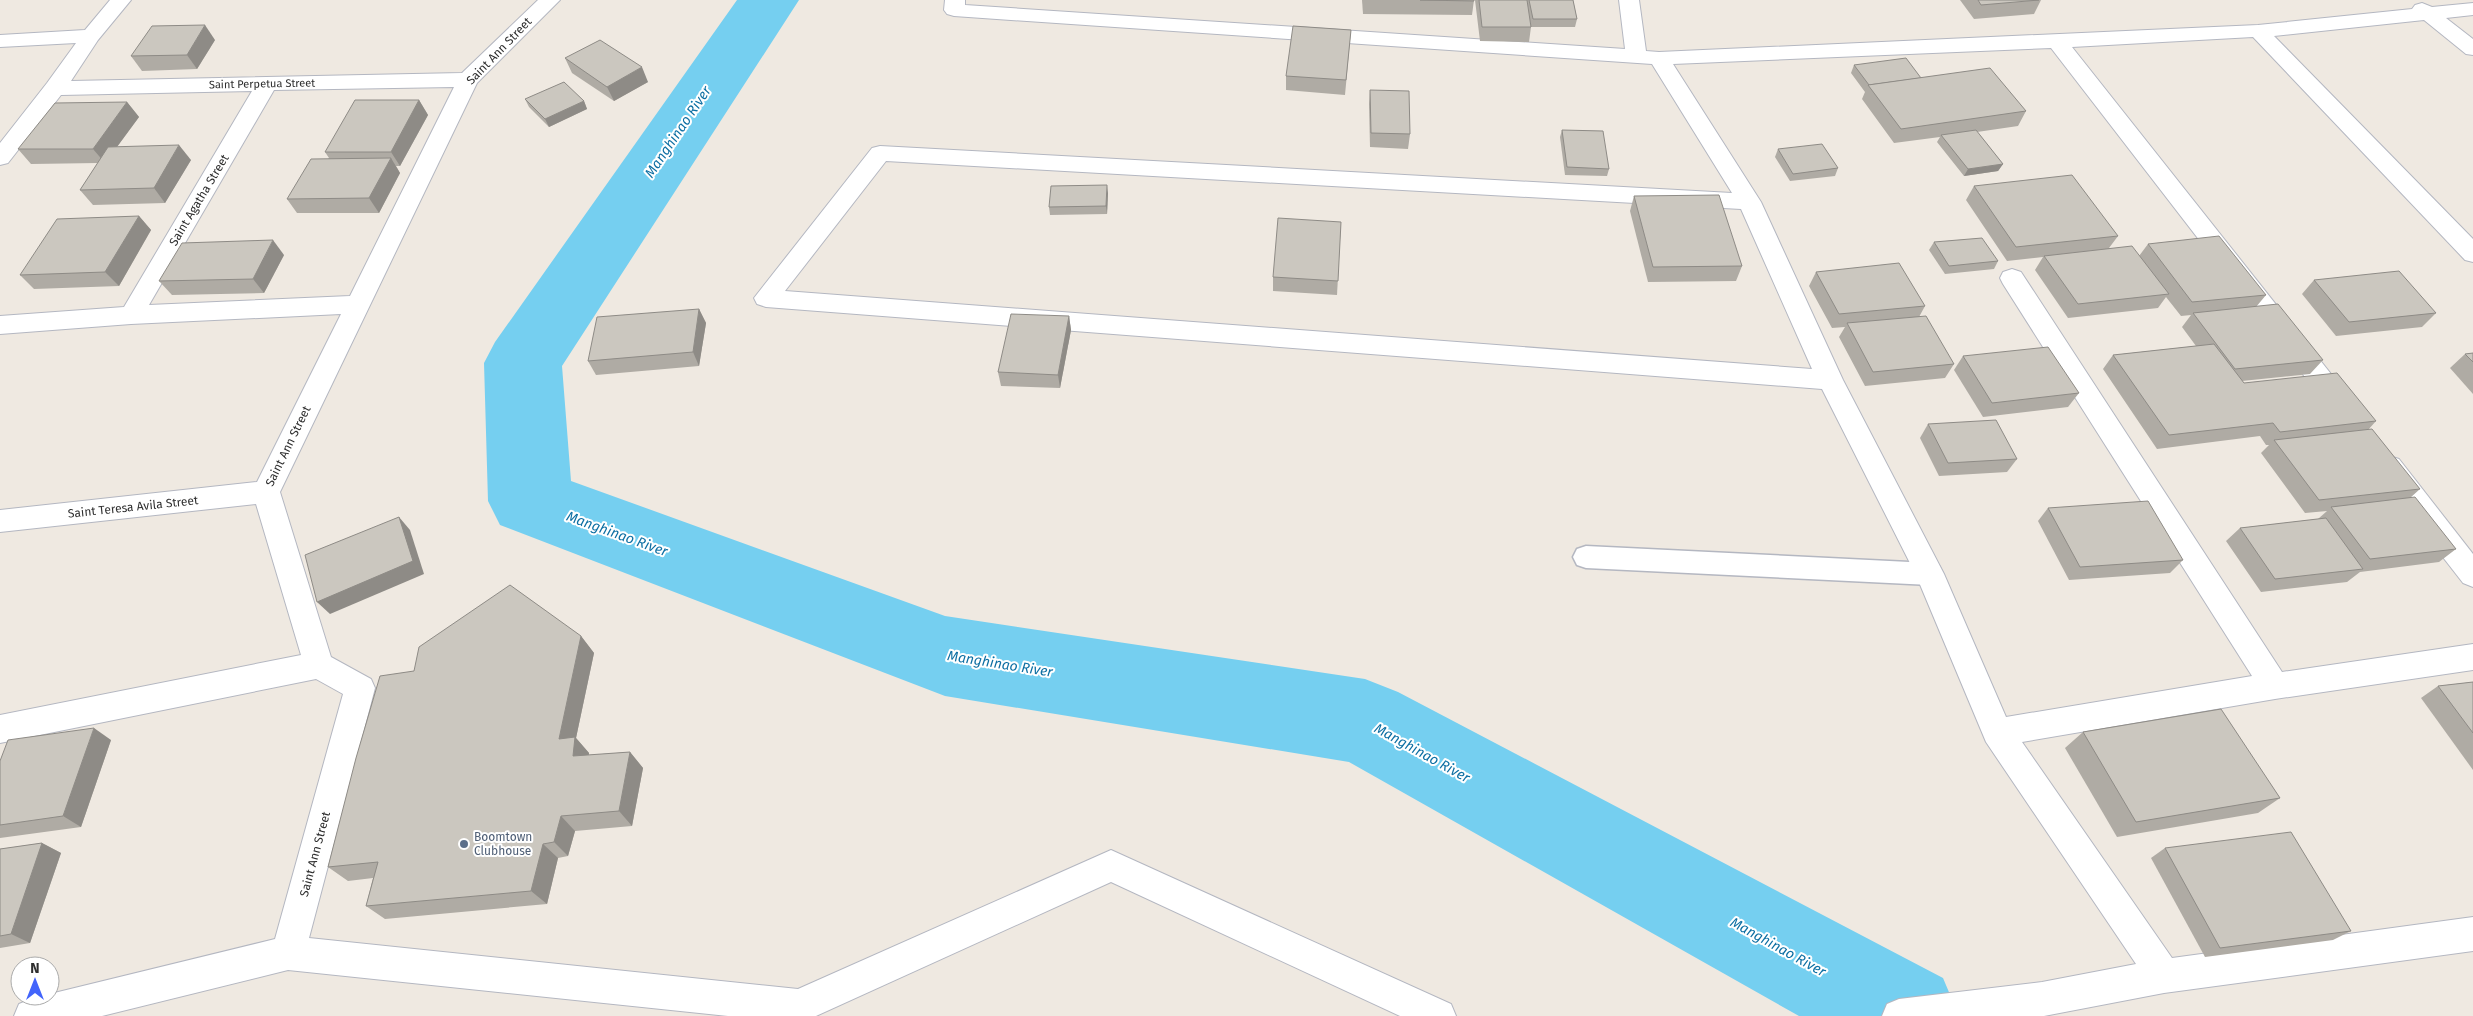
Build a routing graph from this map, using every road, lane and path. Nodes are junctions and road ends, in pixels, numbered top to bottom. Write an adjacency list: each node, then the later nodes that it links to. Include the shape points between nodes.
1 (121, 0): 9 (street)
2 (550, 0): 14 (street, Saint Ann Street)
3 (955, 0): 13 (street, via 954,10)
4 (1629, 0): 13 (street)
5 (2411, 0): 7 (street)
6 (2473, 10): 7 (street)
7 (2429, 14): 8 (street); 12 (street)
8 (2258, 31): 11 (street); 19 (street)
9 (91, 36): 10 (street); 16 (street)
10 (0, 41)
11 (2057, 42): 13 (street); 25 (street)
12 (2473, 49)
13 (1648, 58): 18 (street)
14 (468, 80): 15 (street, Saint Perpetua Street); 21 (street, Saint Ann Street)
15 (268, 84): 16 (street, Saint Perpetua Street); 22 (street, Saint Agatha Street)
16 (55, 88): 17 (street)
17 (0, 158)
18 (1749, 202): 24 (street); 24 (street, via 880,153 766,298)
19 (2473, 254)
20 (2012, 278): 34 (street)
21 (358, 304): 22 (street); 27 (street, Saint Ann Street)
22 (131, 315): 23 (street)
23 (0, 325)
24 (1830, 380): 30 (street)
25 (2357, 426)
26 (2375, 449): 31 (street)
27 (266, 492): 28 (street, Saint Teresa Avila Street); 33 (street, Saint Ann Street)
28 (0, 521)
29 (1586, 557): 30 (lane)
30 (1930, 574): 36 (street)
31 (2473, 575)
32 (2473, 657): 34 (street)
33 (320, 665): 35 (street); 38 (street, Saint Ann Street, via 360,688)
34 (2275, 686): 36 (street)
35 (0, 730)
36 (1997, 732): 39 (street)
37 (2473, 934): 39 (street)
38 (288, 953): 40 (street); 41 (street)
39 (2164, 976): 43 (street, via 2042,999)
40 (791, 1011): 42 (street, via 1111,866)
41 (31, 1016)
42 (1439, 1016)
43 (1901, 1016)

